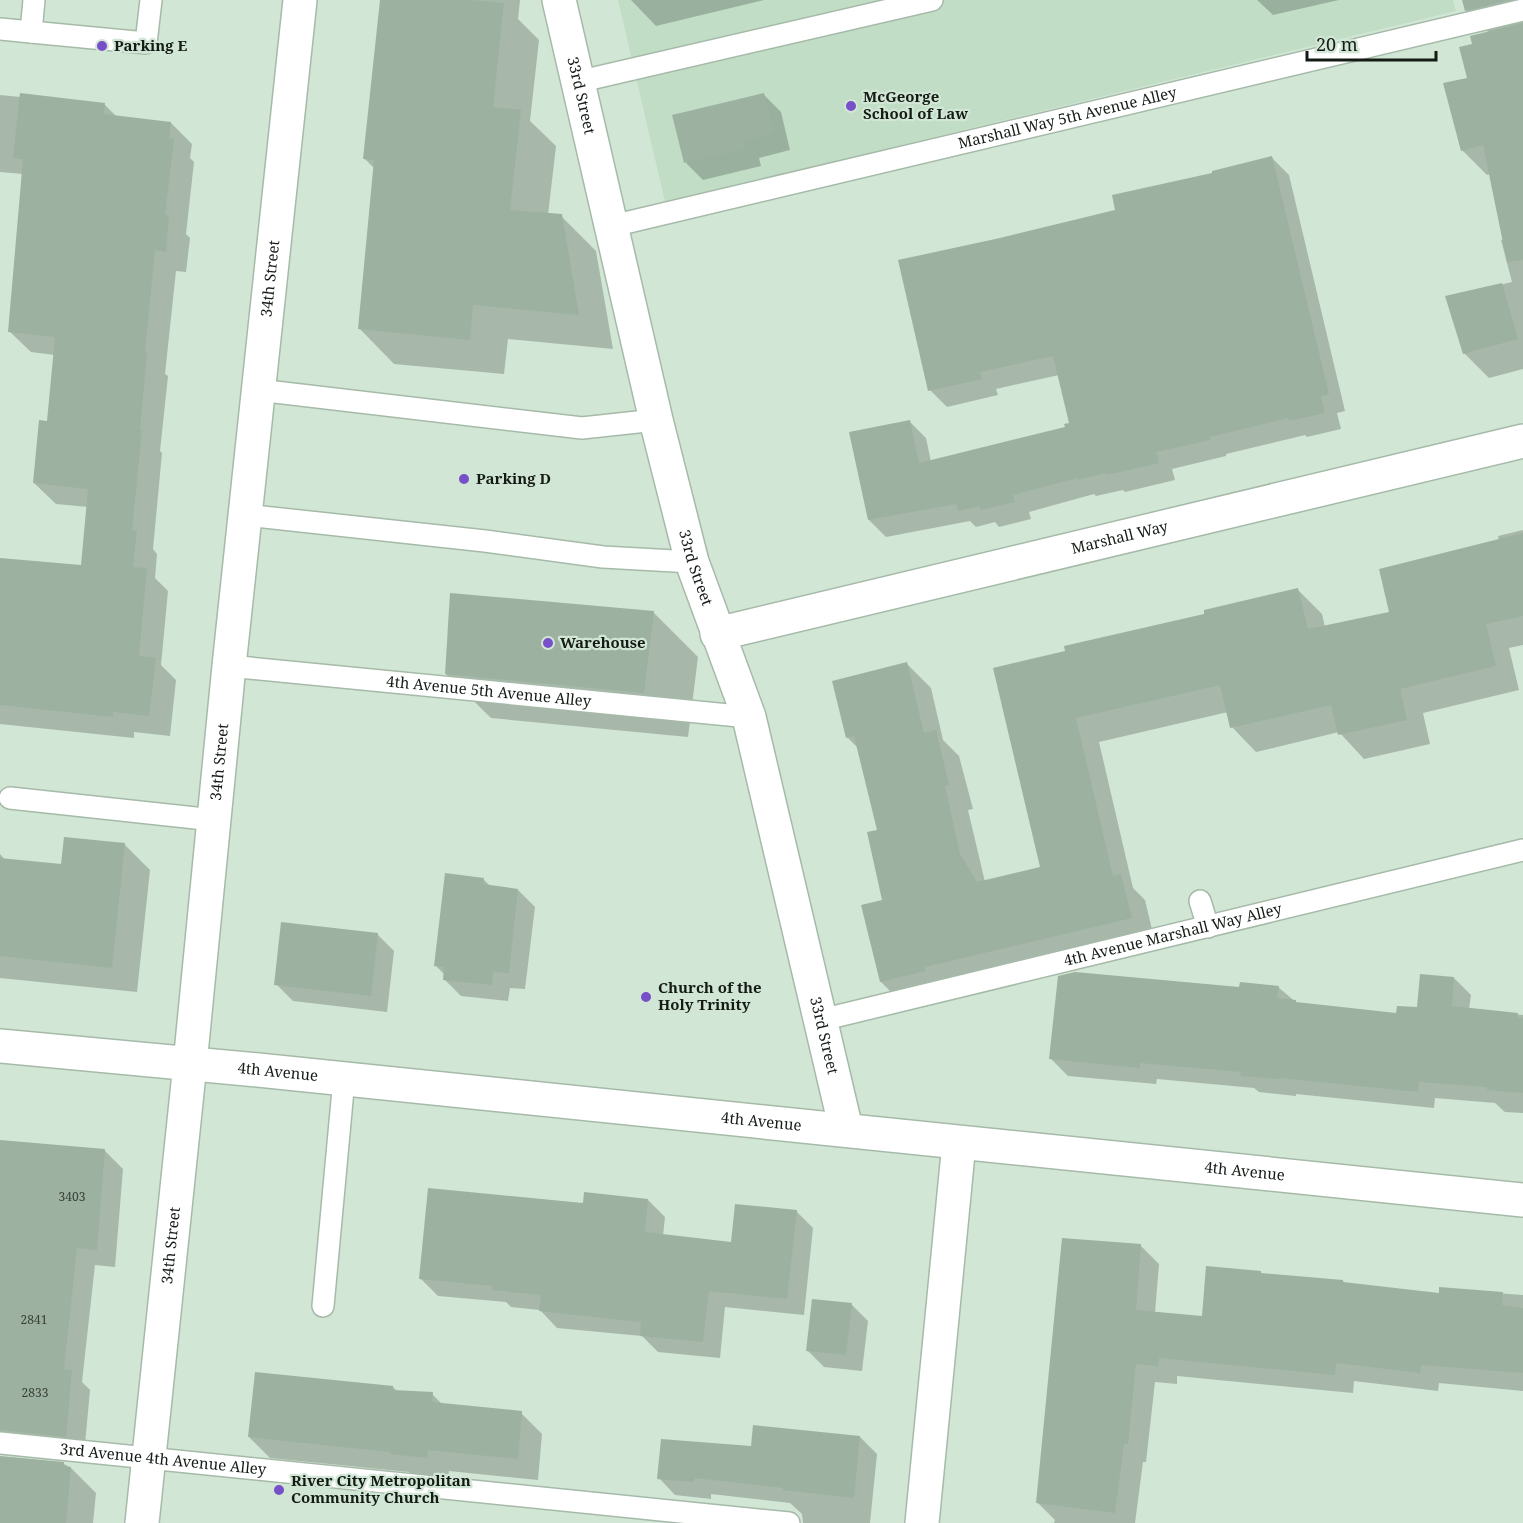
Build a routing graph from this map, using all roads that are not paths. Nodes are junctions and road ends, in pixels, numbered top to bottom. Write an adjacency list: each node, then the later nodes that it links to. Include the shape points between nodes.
1 (34, 0): 8 (lane)
2 (151, 0): 8 (lane, via 146,43)
3 (300, 0): 11 (street, 34th Street)
4 (559, 0): 9 (street, 33rd Street)
5 (933, 0): 9 (lane)
6 (1523, 10): 10 (lane, Marshall Way 5th Avenue Alley)
7 (0, 28): 8 (lane)
8 (31, 32)
9 (577, 82): 10 (street, 33rd Street)
10 (612, 226): 12 (street, 33rd Street)
11 (258, 390): 12 (lane, via 582,428); 14 (street, 34th Street)
12 (656, 420): 15 (street, 33rd Street)
13 (1523, 441): 16 (street, Marshall Way)
14 (245, 515): 15 (lane, via 603,557); 17 (street, 34th Street)
15 (692, 562): 16 (street, 33rd Street)
16 (717, 634): 18 (street, 33rd Street)
17 (229, 666): 18 (lane, 4th Avenue 5th Avenue Alley); 20 (street, 34th Street)
18 (748, 717): 24 (street, 33rd Street)
19 (10, 798): 20 (lane)
20 (214, 820): 26 (street, 34th Street)
21 (1523, 850): 23 (lane, 4th Avenue Marshall Way Alley)
22 (1200, 901): 23 (lane)
23 (1208, 927): 24 (lane, 4th Avenue Marshall Way Alley)
24 (821, 1020): 28 (street, 33rd Street)
25 (0, 1046): 26 (street, 4th Avenue)
26 (190, 1064): 27 (street, 4th Avenue); 33 (street, 34th Street)
27 (344, 1079): 28 (street, 4th Avenue); 31 (lane)
28 (846, 1130): 29 (street, 4th Avenue)
29 (959, 1143): 30 (street, 4th Avenue); 36 (street)
30 (1523, 1200)
31 (322, 1306)
32 (0, 1443): 33 (lane, 3rd Avenue 4th Avenue Alley)
33 (148, 1459): 34 (street, 34th Street); 35 (lane, 3rd Avenue 4th Avenue Alley)
34 (142, 1523)
35 (789, 1523)
36 (922, 1523)

